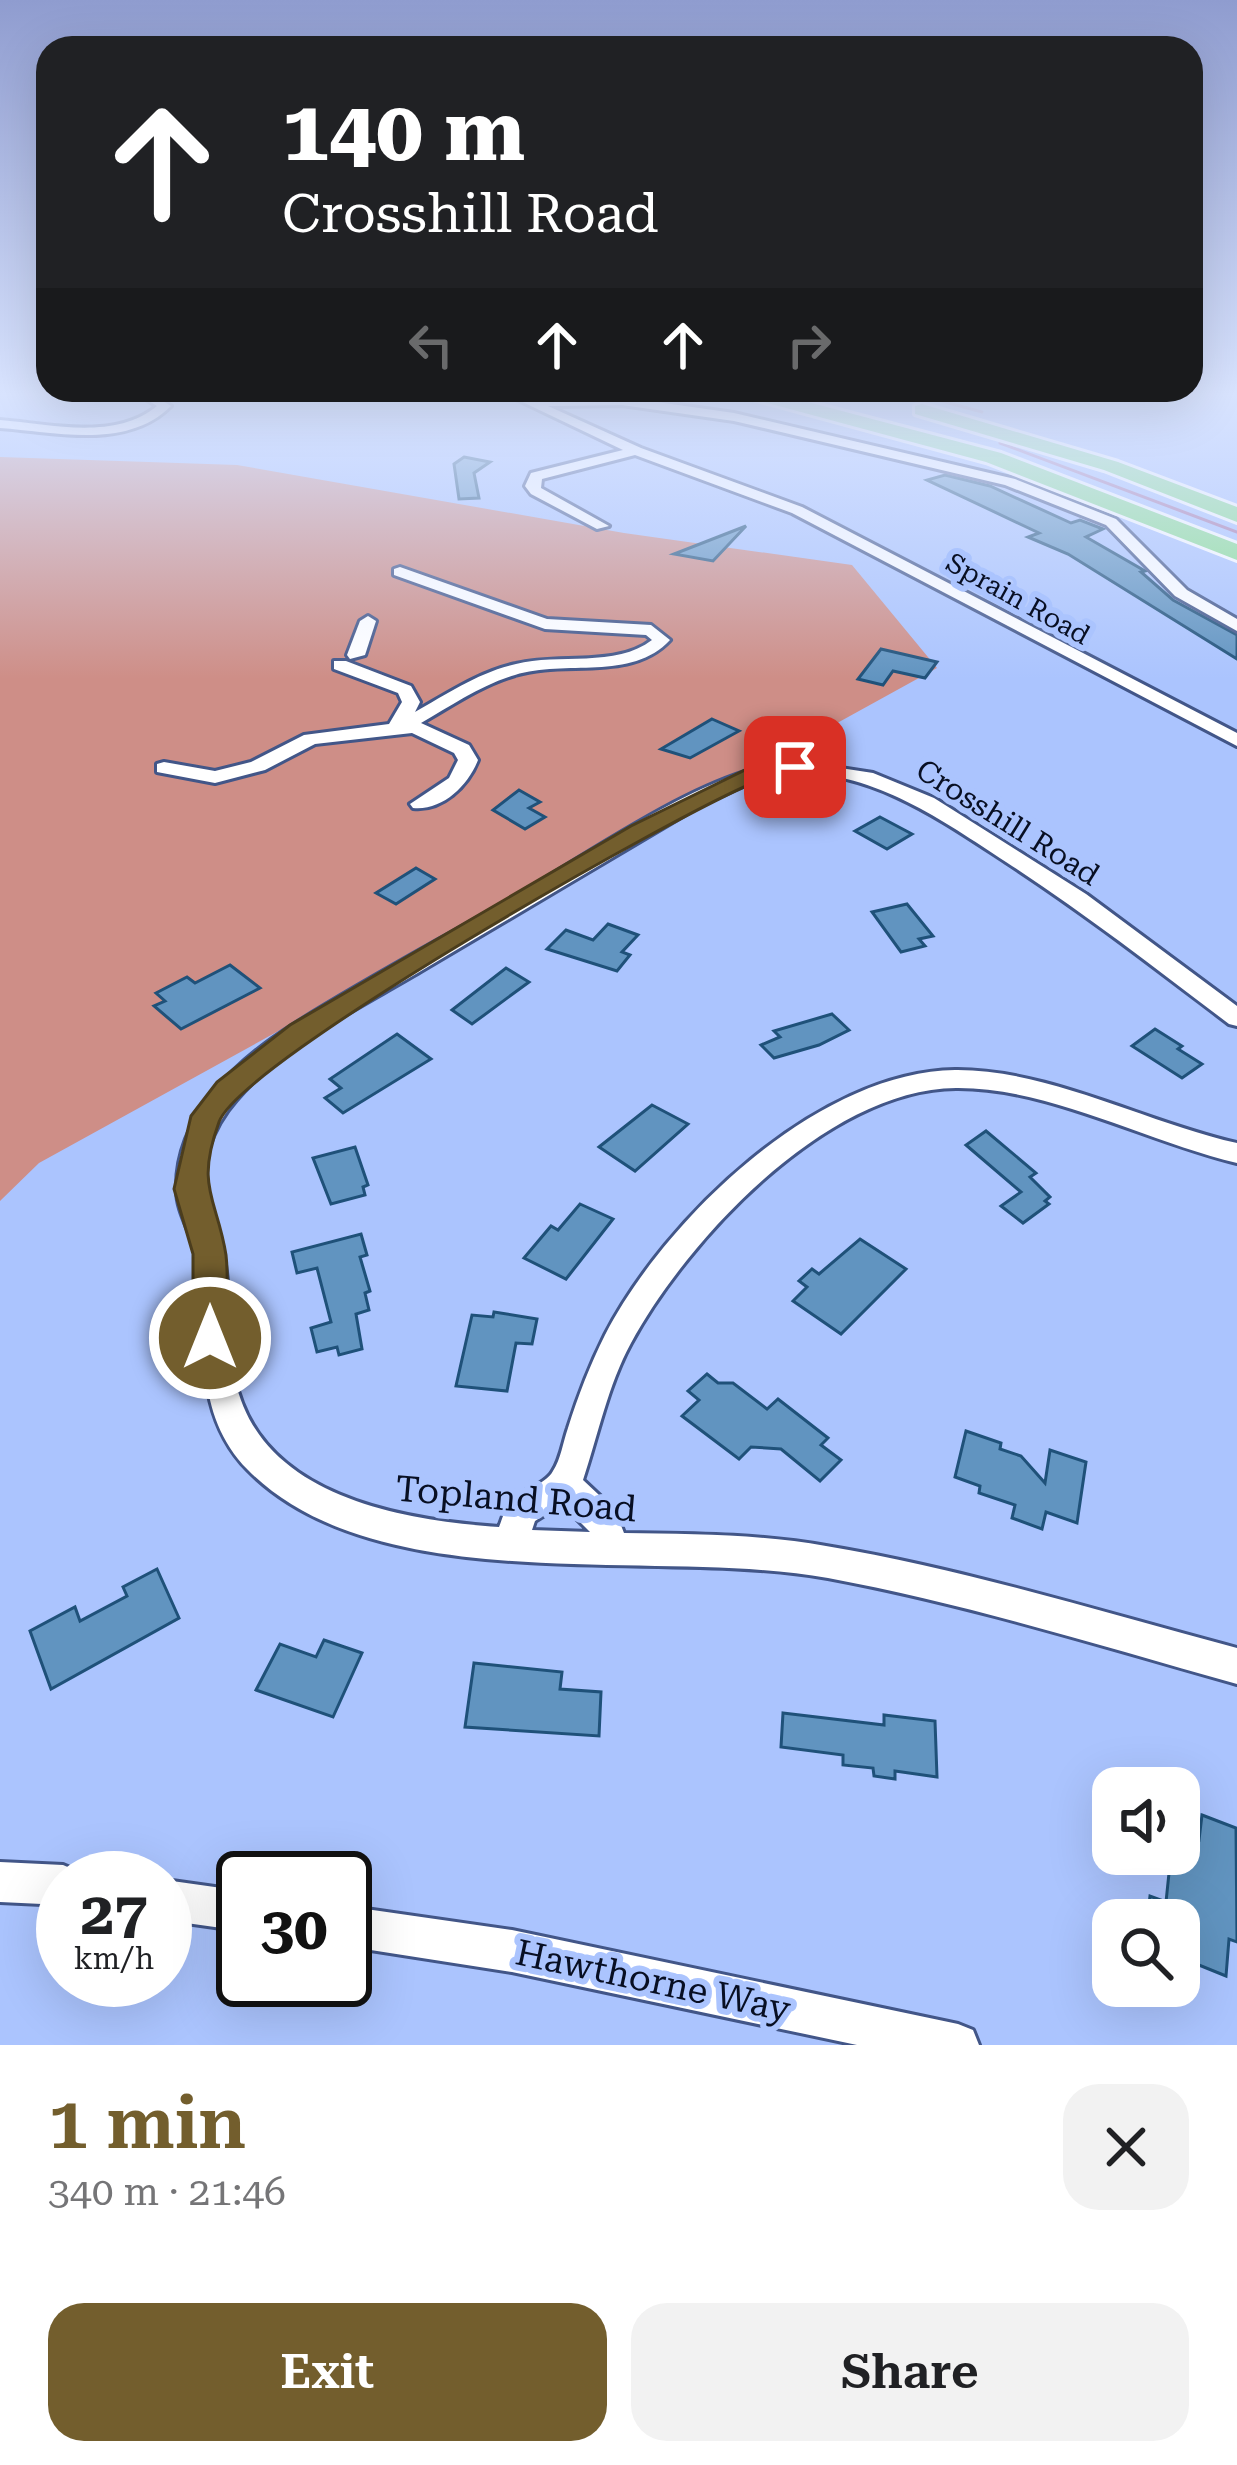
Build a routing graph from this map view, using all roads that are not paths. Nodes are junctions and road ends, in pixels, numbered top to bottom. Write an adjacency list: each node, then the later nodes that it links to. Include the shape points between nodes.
1 (536, 488): 7 (street)
2 (738, 488): 13 (street, Sprain Road, via 797,510)
3 (1026, 488): 11 (street, via 1111,522 1181,593)
4 (1075, 488): 8 (highway)
5 (1165, 488): 6 (highway)
6 (1237, 515)
7 (602, 526)
8 (1237, 553)
9 (400, 572): 12 (street, via 545,624 651,629 662,640 614,657 487,675)
10 (368, 621): 12 (street, via 348,660 405,690 411,702)
11 (1237, 626)
12 (396, 728): 14 (street, via 311,739 224,775); 15 (street, via 442,737 468,760 449,791)
13 (1237, 740)
14 (164, 768)
15 (420, 804)
16 (343, 1005): 17 (street, Crosshill Road, via 696,800 769,769 795,767 866,777 927,802 1078,899); 20 (street, Topland Road, via 247,1071 205,1116 189,1189 209,1254 210,1338 225,1407 250,1451 281,1480 355,1520)
17 (1237, 1018)
18 (1237, 1153): 19 (street, via 997,1083 901,1084 855,1100 723,1200 659,1270 616,1341)
19 (565, 1484): 20 (street, via 522,1511); 21 (street, via 603,1521)
20 (511, 1542): 21 (street, Topland Road)
21 (613, 1548): 22 (street, Topland Road, via 819,1560)
22 (1237, 1666)
23 (0, 1882): 24 (street)
24 (36, 1884)
25 (372, 1930): 26 (street, Hawthorne Way, via 512,1951)
26 (958, 2045)

